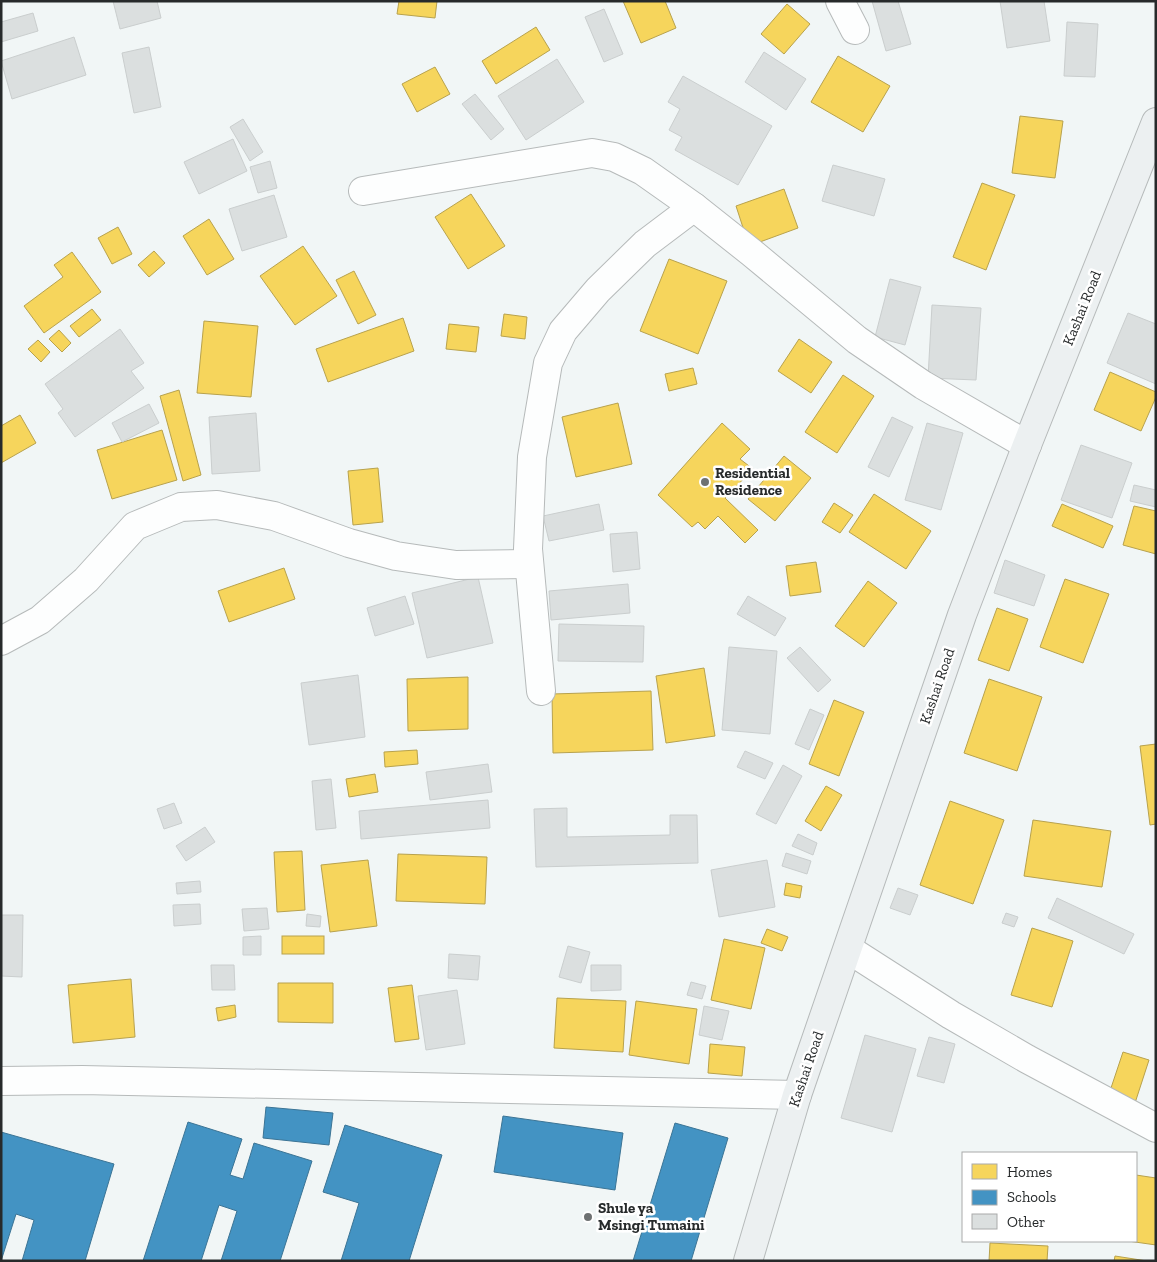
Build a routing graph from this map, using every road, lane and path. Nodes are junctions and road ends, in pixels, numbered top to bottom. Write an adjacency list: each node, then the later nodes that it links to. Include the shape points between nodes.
1 (840, 1): 2 (street)
2 (855, 30)
3 (1156, 122): 6 (street, Kashai Road)
4 (363, 191): 5 (street, via 592,153 614,157 643,171)
5 (694, 207): 6 (street, via 857,340 923,385); 7 (street, via 645,244 598,290 563,331 548,363 532,457)
6 (1027, 445): 10 (street, Kashai Road, via 962,614)
7 (529, 564): 8 (street, via 456,565 405,557 348,543 274,516 217,505 181,508 136,526 86,580 40,620); 9 (street)
8 (1, 641)
9 (541, 691)
10 (848, 949): 12 (street, Kashai Road); 13 (street, via 959,1020)
11 (1, 1081): 12 (street)
12 (797, 1095): 14 (street, Kashai Road)
13 (1156, 1128)
14 (748, 1261)

